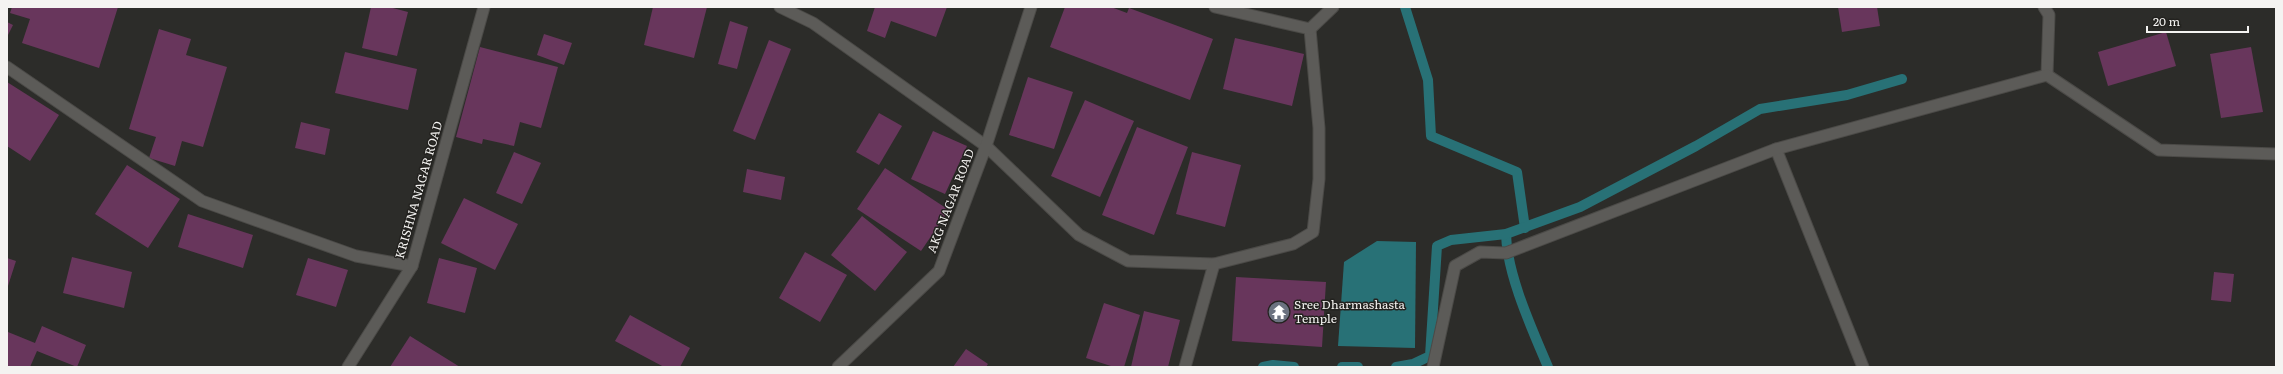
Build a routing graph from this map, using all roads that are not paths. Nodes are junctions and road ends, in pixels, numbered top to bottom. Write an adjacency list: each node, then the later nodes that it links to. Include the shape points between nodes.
1 (484, 7): 14 (street, KRISHNA NAGAR ROAD)
2 (780, 7): 10 (street, via 813,23)
3 (1031, 7): 10 (street, AKG NAGAR ROAD)
4 (1215, 7): 7 (street)
5 (1333, 7): 7 (street)
6 (2044, 7): 9 (street, via 2049,15)
7 (1310, 29): 13 (street, via 1319,128 1319,179 1313,232 1293,244)
8 (7, 67): 14 (street, via 202,201 356,256)
9 (2047, 75): 11 (street); 12 (street, via 2159,150)
10 (986, 146): 13 (street, via 1079,235 1128,261); 16 (street, AKG NAGAR ROAD, via 939,271)
11 (1776, 149): 18 (street, via 1506,253 1480,252 1456,266); 19 (street)
12 (2276, 154)
13 (1214, 264): 17 (street)
14 (412, 266): 15 (street, KRISHNA NAGAR ROAD)
15 (348, 367)
16 (838, 367)
17 (1185, 367)
18 (1433, 367)
19 (1863, 367)

